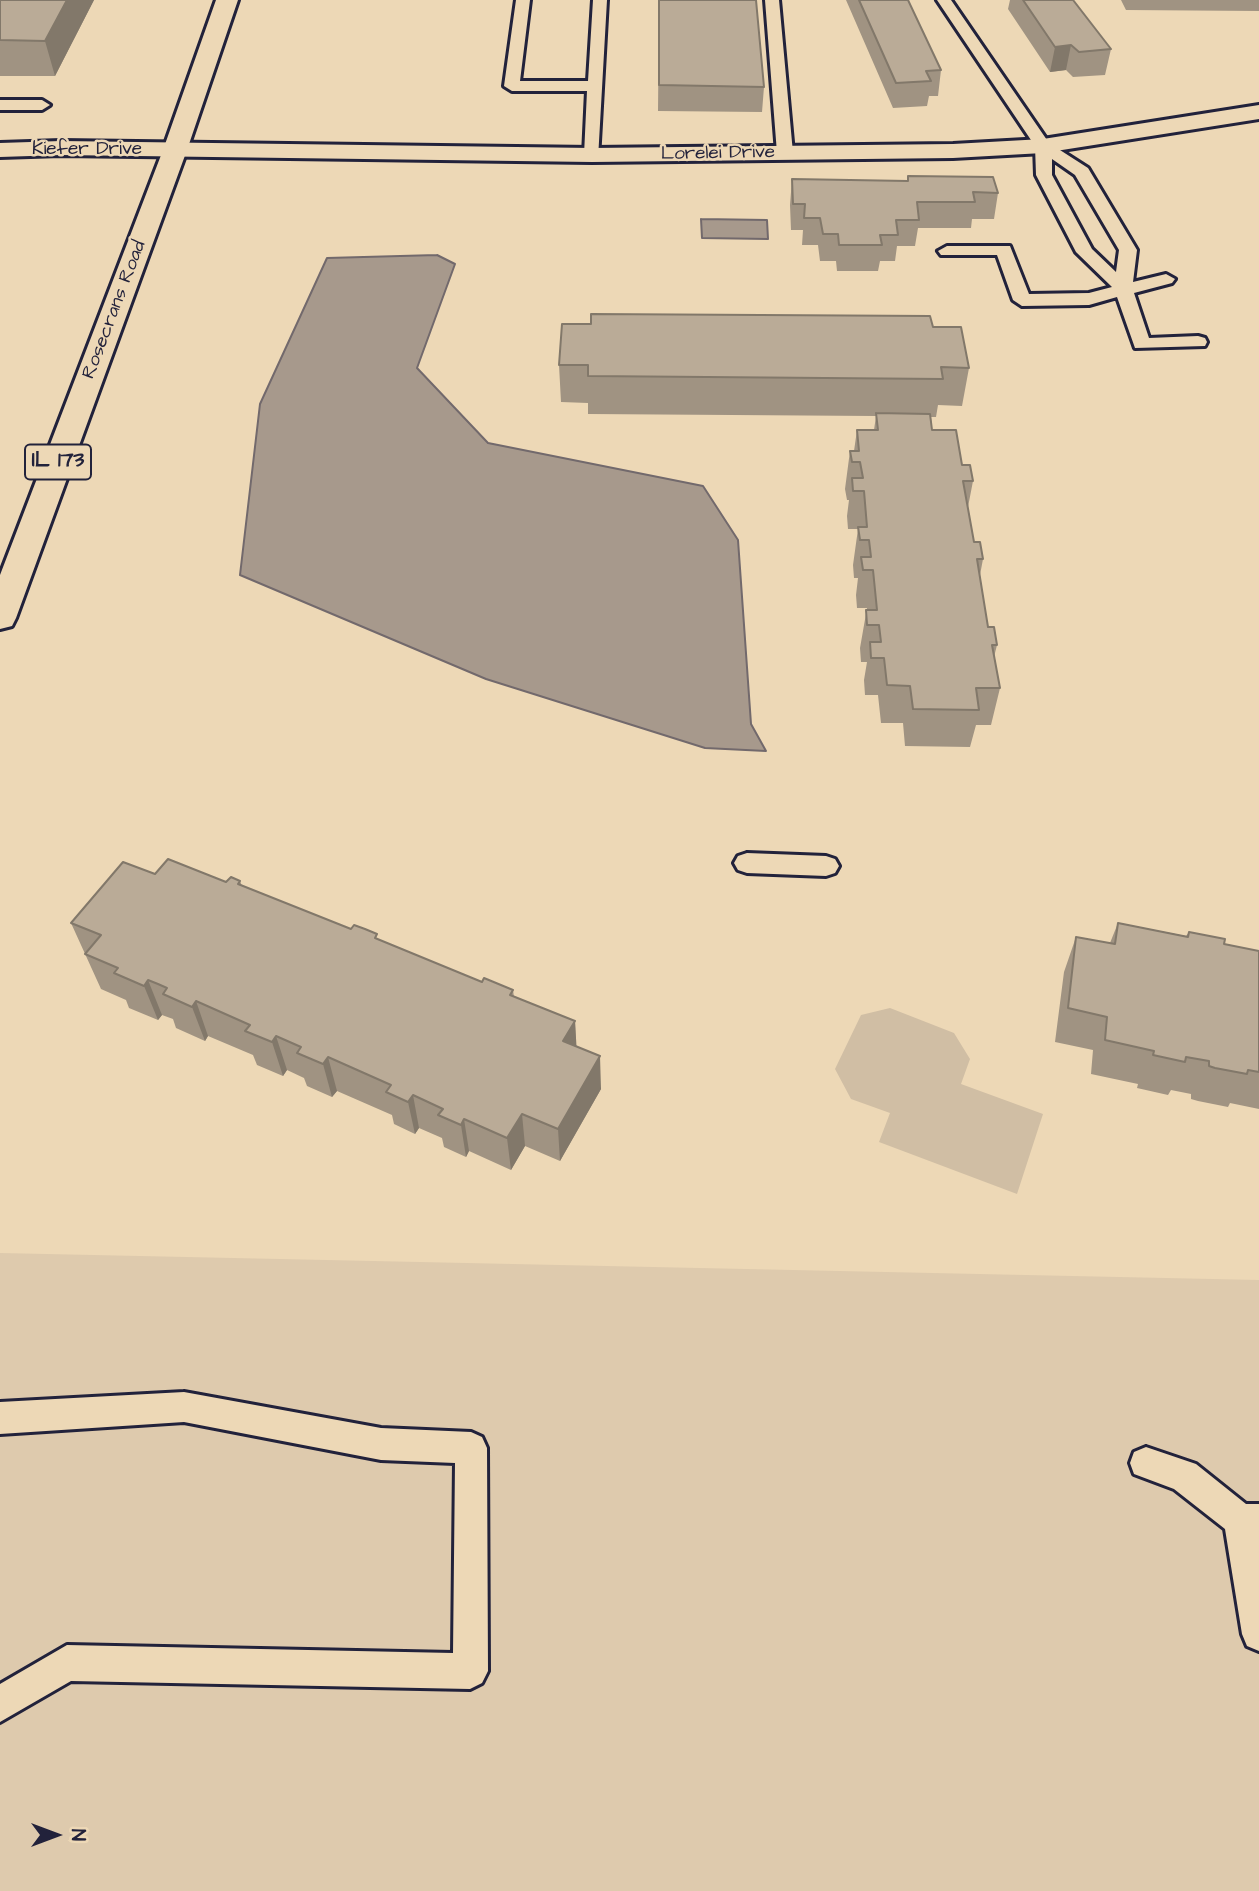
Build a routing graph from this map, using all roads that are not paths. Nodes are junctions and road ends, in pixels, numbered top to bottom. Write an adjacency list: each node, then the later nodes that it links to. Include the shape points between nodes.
1 (227, 0): 12 (street, Rosecrans Road / IL 173)
2 (523, 0): 6 (lane, via 512,86)
3 (600, 0): 6 (lane)
4 (772, 0): 13 (lane)
5 (944, 0): 10 (lane)
6 (596, 86): 14 (lane)
7 (0, 105): 8 (lane)
8 (42, 105)
9 (1259, 112): 10 (street, Lorelei Drive)
10 (1043, 146): 13 (street, Lorelei Drive, via 953,152); 17 (lane, via 1044,175 1085,252); 17 (lane, via 1082,172 1128,250)
11 (0, 150): 12 (street, Kiefer Drive)
12 (175, 150): 14 (street, Lorelei Drive); 19 (street, Rosecrans Road / IL 173)
13 (785, 153): 14 (street, Lorelei Drive)
14 (592, 155)
15 (947, 251): 17 (lane, via 1004,250 1022,300 1089,299)
16 (1167, 279): 17 (lane)
17 (1123, 288): 18 (lane, via 1142,344)
18 (1198, 342)
19 (0, 618)
20 (747, 863): 21 (lane)
21 (826, 866)
22 (0, 1418): 26 (lane, via 184,1407 381,1444 471,1448 470,1671 67,1663)
23 (1146, 1463): 24 (lane, via 1184,1476)
24 (1249, 1520): 25 (lane)
25 (1259, 1634)
26 (0, 1704)

